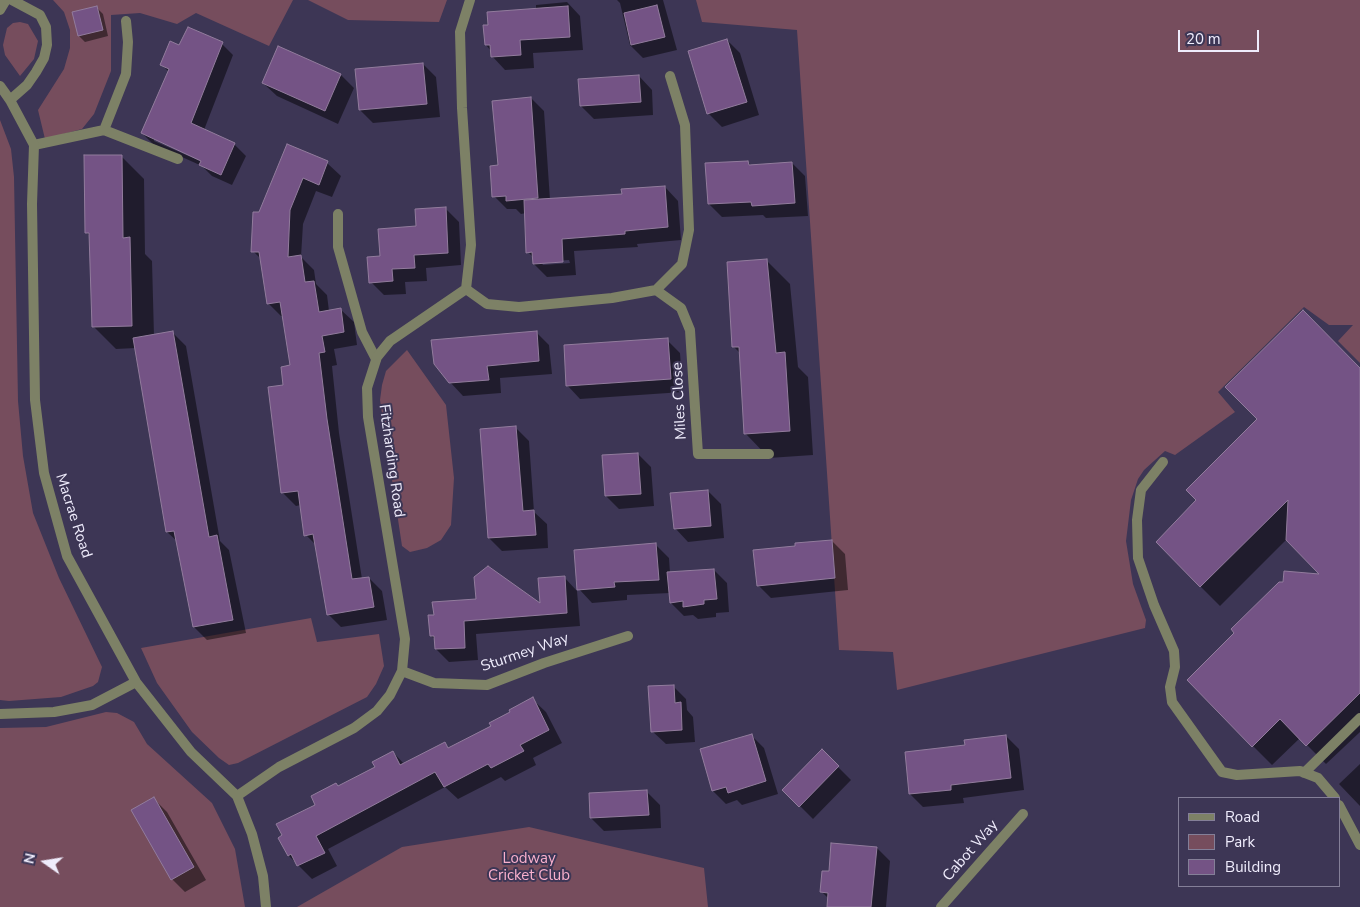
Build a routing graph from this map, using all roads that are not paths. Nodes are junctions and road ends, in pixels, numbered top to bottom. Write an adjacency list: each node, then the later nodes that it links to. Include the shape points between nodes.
1 (6, 0): 4 (street)
2 (12, 0): 8 (street, via 40,15 46,27 47,44 36,72)
3 (470, 0): 13 (street, via 460,32 472,245)
4 (0, 10)
5 (126, 21): 9 (street, via 126,74)
6 (670, 76): 14 (street, via 685,125 689,230 682,264)
7 (0, 86): 8 (street)
8 (10, 100): 10 (street)
9 (104, 130): 10 (street); 11 (street)
10 (34, 145): 20 (street, Macrae Road, via 35,400 44,474 67,556)
11 (178, 159)
12 (338, 214): 15 (street, via 338,247 362,332)
13 (466, 288): 14 (street, via 487,304 519,307 612,298); 15 (street, Fitzharding Road, via 390,341)
14 (656, 290): 16 (street, Miles Close, via 681,308 690,330 698,454)
15 (376, 359): 19 (street, Fitzharding Road, via 367,388 368,417 405,639)
16 (769, 454)
17 (1163, 462): 23 (street, via 1141,490 1136,520 1138,558 1174,650 1175,667 1170,688 1172,702 1222,772 1237,775)
18 (628, 636): 19 (street, Sturmey Way, via 487,685 434,683)
19 (402, 671): 24 (street, Fitzharding Road, via 390,695 377,711 354,728 279,767)
20 (136, 682): 21 (street, via 92,705 54,712); 24 (street, Macrae Road, via 191,752)
21 (0, 714)
22 (1360, 718): 23 (street)
23 (1304, 773): 25 (street, via 1318,778)
24 (237, 796): 29 (street, Macrae Road, via 252,834 263,876)
25 (1334, 797)
26 (1340, 807): 28 (street)
27 (1023, 814): 30 (street, Cabot Way)
28 (1360, 845)
29 (266, 907)
30 (941, 907)

